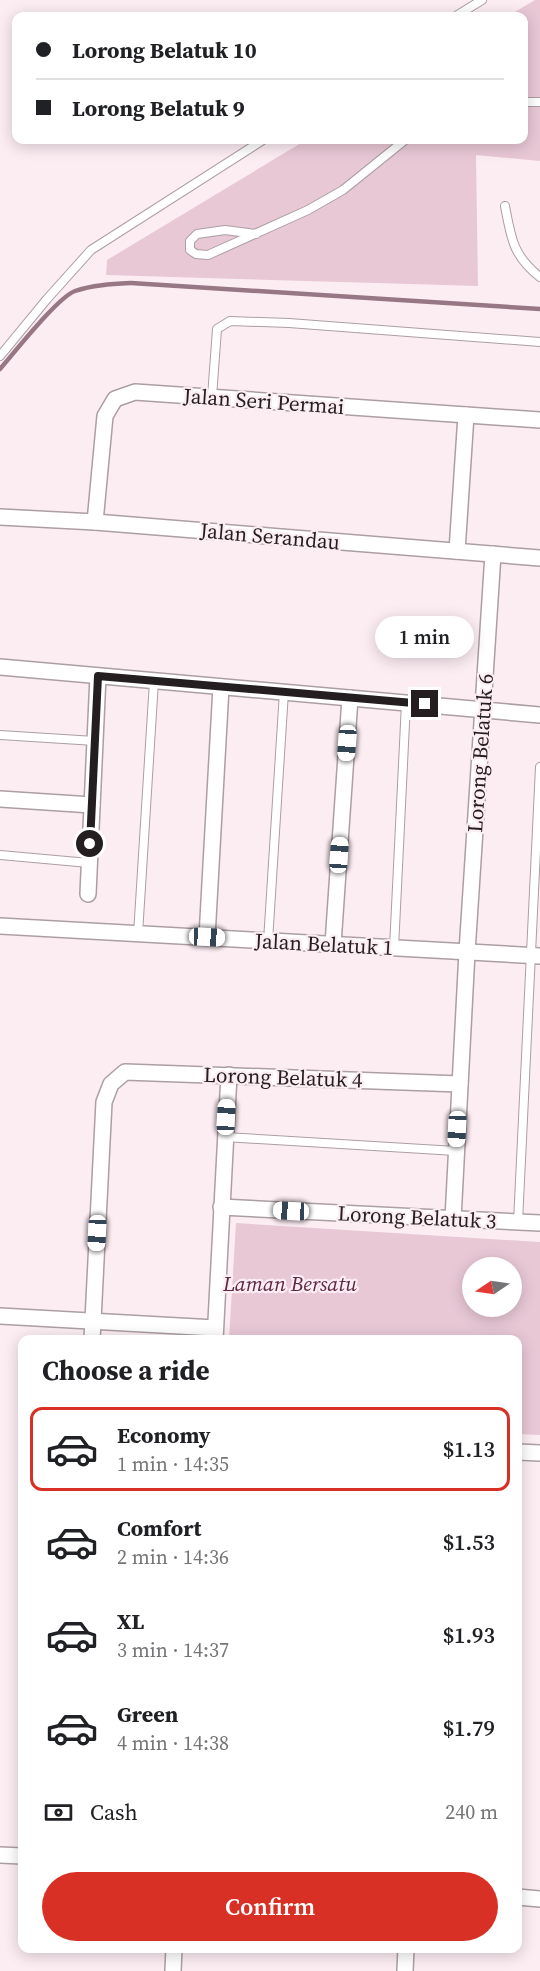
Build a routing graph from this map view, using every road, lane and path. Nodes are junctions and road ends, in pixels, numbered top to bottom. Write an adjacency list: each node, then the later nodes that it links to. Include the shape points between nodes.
1 (482, 0): 2 (lane)
2 (462, 12)
3 (257, 144): 9 (lane, via 91,250)
4 (400, 144): 6 (lane, via 343,190)
5 (505, 206): 7 (lane, via 512,243)
6 (256, 234): 6 (lane, via 208,255 190,250 190,241 197,234 225,230)
7 (540, 277)
8 (540, 342): 10 (lane, via 230,321 217,329)
9 (0, 356)
10 (212, 398): 11 (street, Jalan Seri Permai); 14 (street, Jalan Seri Permai, via 135,392 115,399 105,416)
11 (466, 415): 12 (street, Jalan Seri Permai); 15 (street)
12 (540, 420)
13 (0, 518): 14 (street, Jalan Serandau)
14 (95, 522): 15 (street, Jalan Serandau)
15 (458, 551): 16 (street, Jalan Serandau)
16 (493, 554): 17 (street, Jalan Serandau); 25 (street, Lorong Belatuk 6)
17 (540, 558)
18 (0, 667): 19 (street)
19 (98, 676): 20 (street); 28 (street)
20 (154, 681): 21 (street); 36 (lane)
21 (221, 687): 22 (street); 37 (street)
22 (284, 692): 23 (street); 38 (lane)
23 (350, 698): 24 (street); 39 (street)
24 (406, 703): 25 (street); 40 (lane)
25 (483, 710): 26 (street); 41 (street, Lorong Belatuk 6)
26 (540, 715)
27 (0, 735): 28 (lane)
28 (95, 741): 31 (street)
29 (540, 767): 42 (lane)
30 (0, 798): 31 (street)
31 (92, 805): 33 (street)
32 (0, 855): 33 (lane)
33 (89, 863): 34 (street)
34 (88, 894)
35 (0, 926): 36 (street, Jalan Belatuk 1)
36 (138, 934): 37 (street, Jalan Belatuk 1)
37 (207, 937): 38 (street, Jalan Belatuk 1)
38 (268, 941): 39 (street, Jalan Belatuk 1)
39 (333, 944): 40 (street, Jalan Belatuk 1)
40 (394, 948): 41 (street, Jalan Belatuk 1)
41 (467, 952): 42 (street, Jalan Belatuk 1); 44 (street, Lorong Belatuk 6)
42 (535, 956): 49 (lane)
43 (229, 1075): 44 (street, Lorong Belatuk 4); 45 (street); 52 (street, Lorong Belatuk 4, via 125,1072 111,1084 104,1102)
44 (460, 1084): 46 (street, Lorong Belatuk 6)
45 (225, 1137): 46 (lane); 47 (street)
46 (456, 1151): 48 (street, Lorong Belatuk 6)
47 (221, 1207): 48 (street, Lorong Belatuk 3); 53 (street)
48 (453, 1219): 49 (street, Lorong Belatuk 3)
49 (518, 1222): 50 (street, Lorong Belatuk 3)
50 (540, 1223)
51 (0, 1316): 52 (street)
52 (93, 1321): 53 (street); 54 (street)
53 (215, 1334)
54 (92, 1335)
55 (522, 1452): 56 (street)
56 (540, 1453)
57 (0, 1855): 58 (street)
58 (18, 1856)
59 (522, 1897): 60 (street)
60 (540, 1899)
61 (174, 1953): 63 (street)
62 (406, 1953): 64 (street)
63 (173, 1971)
64 (405, 1971)

